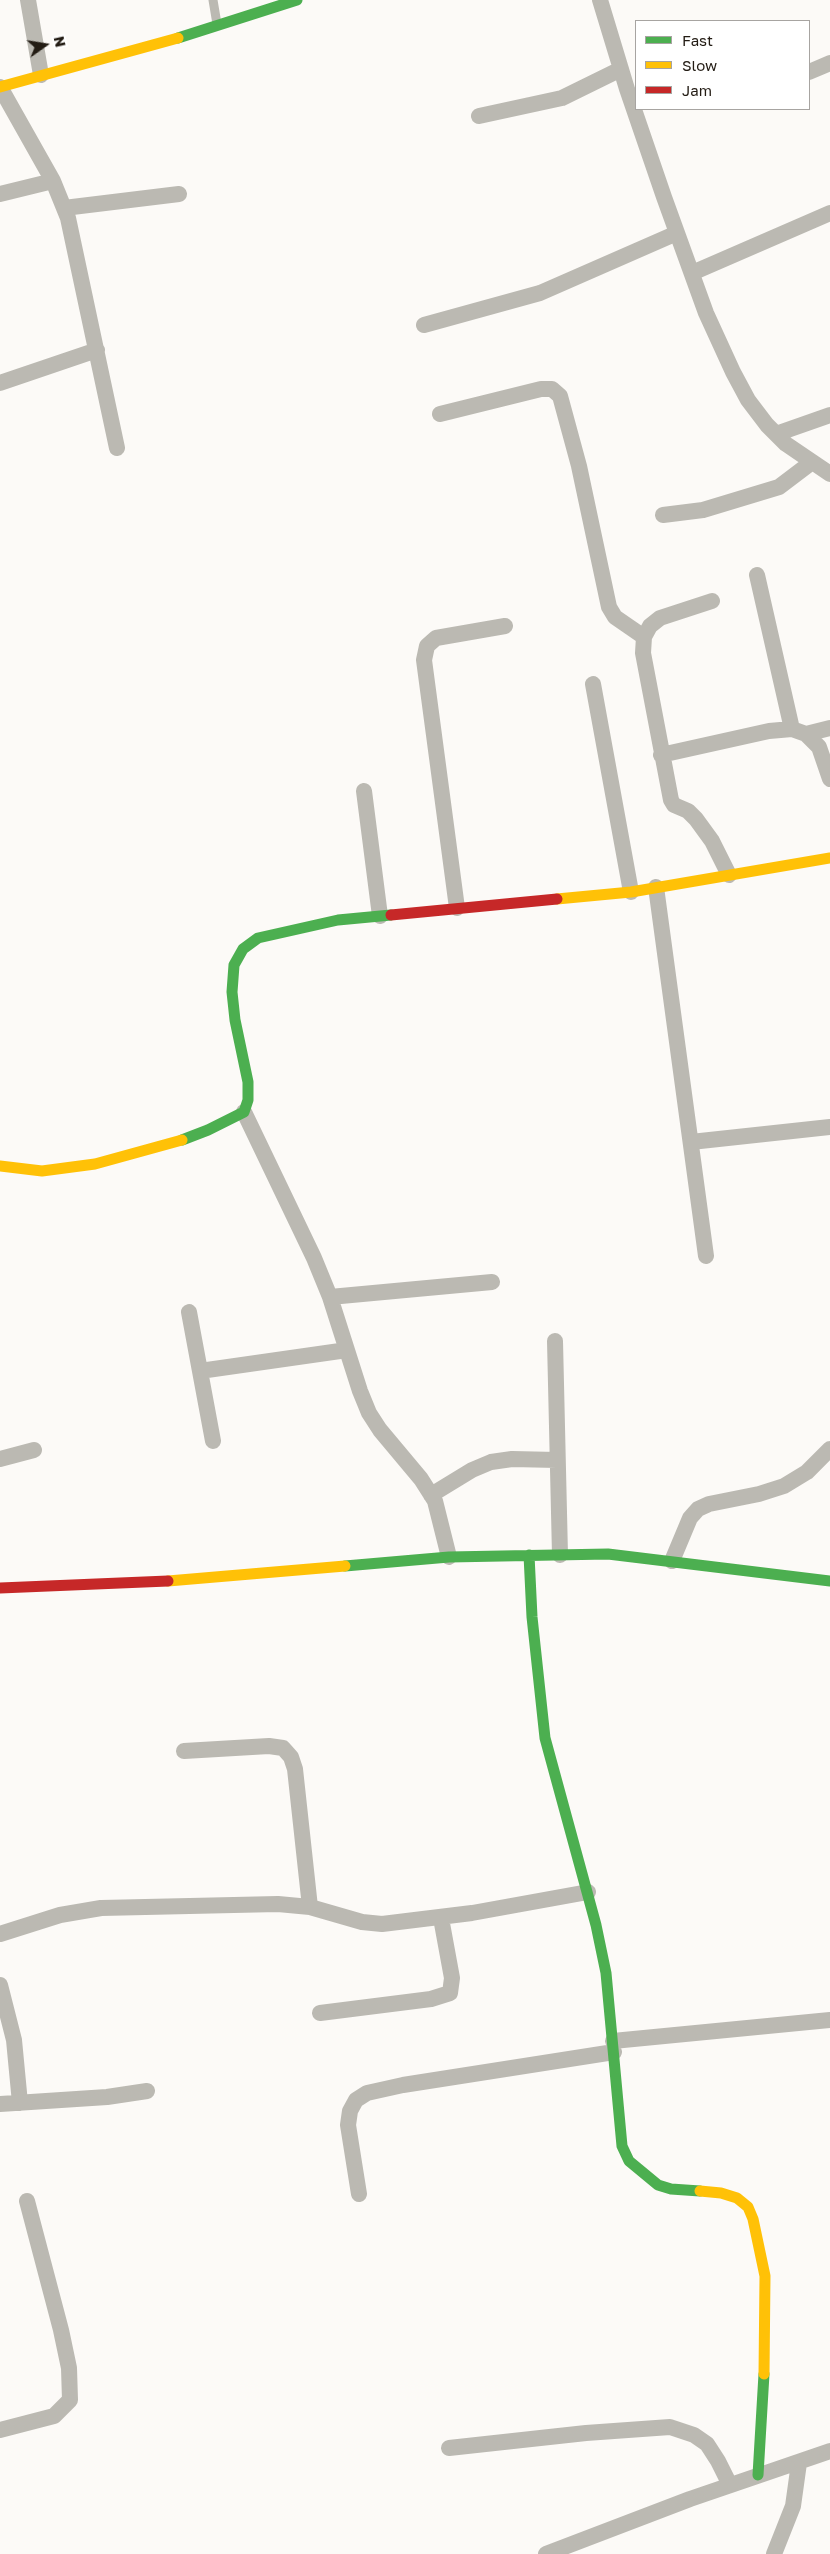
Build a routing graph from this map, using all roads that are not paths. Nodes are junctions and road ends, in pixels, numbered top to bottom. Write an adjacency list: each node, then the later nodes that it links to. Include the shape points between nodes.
1 (28, 0): 9 (street)
2 (213, 0): 5 (lane)
3 (297, 0): 5 (street)
4 (600, 0): 7 (street)
5 (217, 24): 9 (street, via 182,37)
6 (830, 63): 8 (street)
7 (621, 69): 11 (street); 13 (street, via 562,98)
8 (810, 72)
9 (41, 75): 10 (street)
10 (0, 87): 14 (street)
11 (635, 109)
12 (635, 110): 19 (street)
13 (479, 116)
14 (53, 181): 15 (street); 17 (street)
15 (0, 194)
16 (179, 194): 17 (street)
17 (64, 208): 22 (street)
18 (830, 213): 20 (street)
19 (678, 233): 20 (street); 21 (street, via 540,293)
20 (692, 273): 26 (street, via 733,372 748,400)
21 (424, 325)
22 (97, 350): 23 (street); 27 (street)
23 (0, 383)
24 (440, 414): 34 (street, via 541,389 552,389 560,396 580,466 609,608 615,617)
25 (830, 415): 26 (street)
26 (776, 434): 28 (street)
27 (117, 448)
28 (812, 462): 29 (street); 30 (street, via 779,487 703,510)
29 (830, 474)
30 (663, 515)
31 (757, 575): 37 (street)
32 (712, 601): 34 (street, via 660,618)
33 (505, 626): 45 (street, via 436,638 428,646 424,660)
34 (644, 637): 38 (street)
35 (593, 684): 44 (street)
36 (830, 728): 37 (street)
37 (799, 731): 38 (street); 39 (street, via 819,747)
38 (661, 755): 42 (street, via 671,800 696,818)
39 (830, 779)
40 (364, 791): 46 (street)
41 (830, 858): 42 (street)
42 (729, 875): 43 (street)
43 (656, 888): 44 (street); 49 (street)
44 (631, 892): 45 (street)
45 (457, 908): 46 (street)
46 (380, 916): 47 (street, via 338,920 280,932 258,938 243,949 234,965 232,992 248,1082)
47 (244, 1112): 50 (street, via 170,1144 95,1164 42,1171); 53 (street, via 292,1209)
48 (830, 1127): 49 (street)
49 (691, 1142): 51 (street)
50 (0, 1166)
51 (706, 1256)
52 (492, 1282): 53 (street)
53 (330, 1297): 56 (street)
54 (189, 1312): 57 (street)
55 (555, 1341): 62 (street)
56 (347, 1350): 57 (street); 63 (street, via 369,1413)
57 (200, 1371): 58 (street)
58 (213, 1440)
59 (830, 1449): 67 (street, via 802,1476 784,1486 698,1509 690,1518)
60 (34, 1450): 61 (street)
61 (0, 1459)
62 (557, 1460): 63 (street, via 491,1462); 65 (street)
63 (431, 1495): 66 (street, via 443,1526)
64 (529, 1555): 65 (street); 66 (street); 71 (street, via 545,1738)
65 (560, 1555): 67 (street, via 608,1554)
66 (449, 1557): 69 (street, via 174,1582)
67 (672, 1561): 68 (street)
68 (830, 1581)
69 (0, 1588)
70 (184, 1751): 72 (street, via 270,1746 282,1748 291,1757)
71 (588, 1892): 73 (street); 78 (street, via 606,1973)
72 (310, 1907): 73 (street, via 362,1922 382,1924); 74 (street, via 278,1904 101,1908 60,1915)
73 (441, 1918): 76 (street, via 452,1978 450,1993 431,1999)
74 (0, 1934)
75 (0, 1985): 80 (street, via 14,2040)
76 (320, 2013)
77 (830, 2020): 78 (street)
78 (613, 2046): 82 (street, via 368,2093 356,2100 348,2125); 88 (street, via 619,2126 622,2146 630,2161 658,2185 737,2198 748,2207 753,2219 764,2276 764,2394)
79 (147, 2092): 80 (street)
80 (20, 2103): 81 (street)
81 (0, 2104)
82 (359, 2194)
83 (27, 2201): 84 (street, via 61,2330 70,2378 70,2400 54,2416)
84 (0, 2430)
85 (450, 2448): 89 (street, via 670,2427 694,2435 707,2444)
86 (830, 2451): 87 (street)
87 (799, 2462): 88 (street); 91 (street, via 793,2506)
88 (758, 2475): 89 (street)
89 (730, 2485): 90 (street)
90 (546, 2554)
91 (774, 2554)

